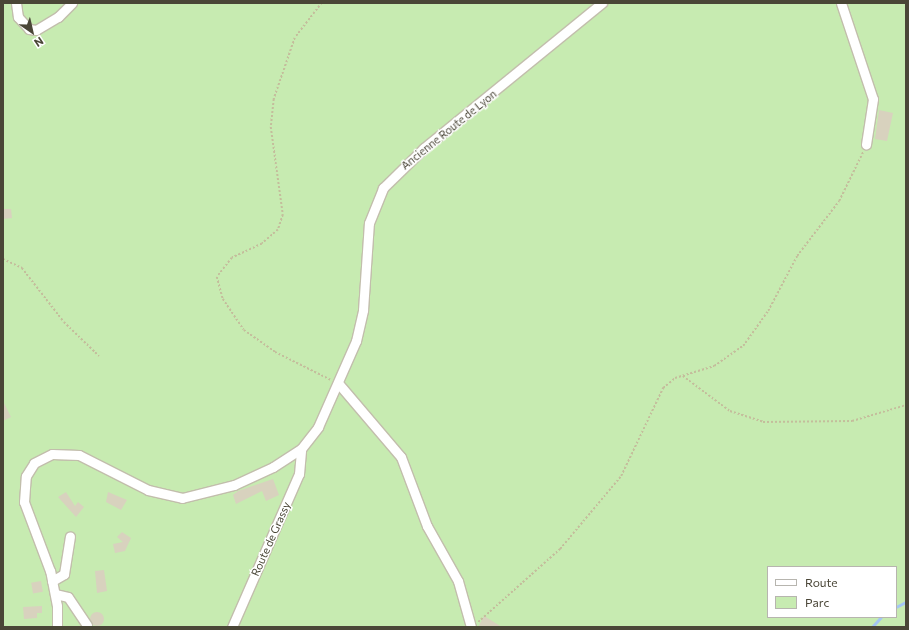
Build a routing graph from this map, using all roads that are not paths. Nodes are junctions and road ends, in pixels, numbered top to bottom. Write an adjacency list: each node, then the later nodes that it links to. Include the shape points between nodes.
1 (16, 3): 2 (street, via 18,17 29,29 36,30 58,17)
2 (72, 3)
3 (602, 3): 6 (street, Ancienne Route de Lyon, via 424,148 383,188 369,223 360,326)
4 (841, 3): 5 (street, via 873,99)
5 (866, 144)
6 (338, 383): 7 (street, Ancienne Route de Lyon, via 318,427); 14 (street, via 401,458 427,526 458,581)
7 (301, 448): 9 (street, Ancienne Route de Lyon, via 273,467 234,485 182,498 148,490 80,455 66,452 41,458 26,476 24,502); 13 (street, Route de Grassy, via 299,474)
8 (70, 536): 9 (street, via 64,574)
9 (52, 581): 10 (street, Ancienne Route de Lyon)
10 (55, 594): 11 (street, via 68,597); 12 (street, Ancienne Route de Lyon)
11 (87, 625)
12 (56, 627)
13 (232, 627)
14 (471, 627)

